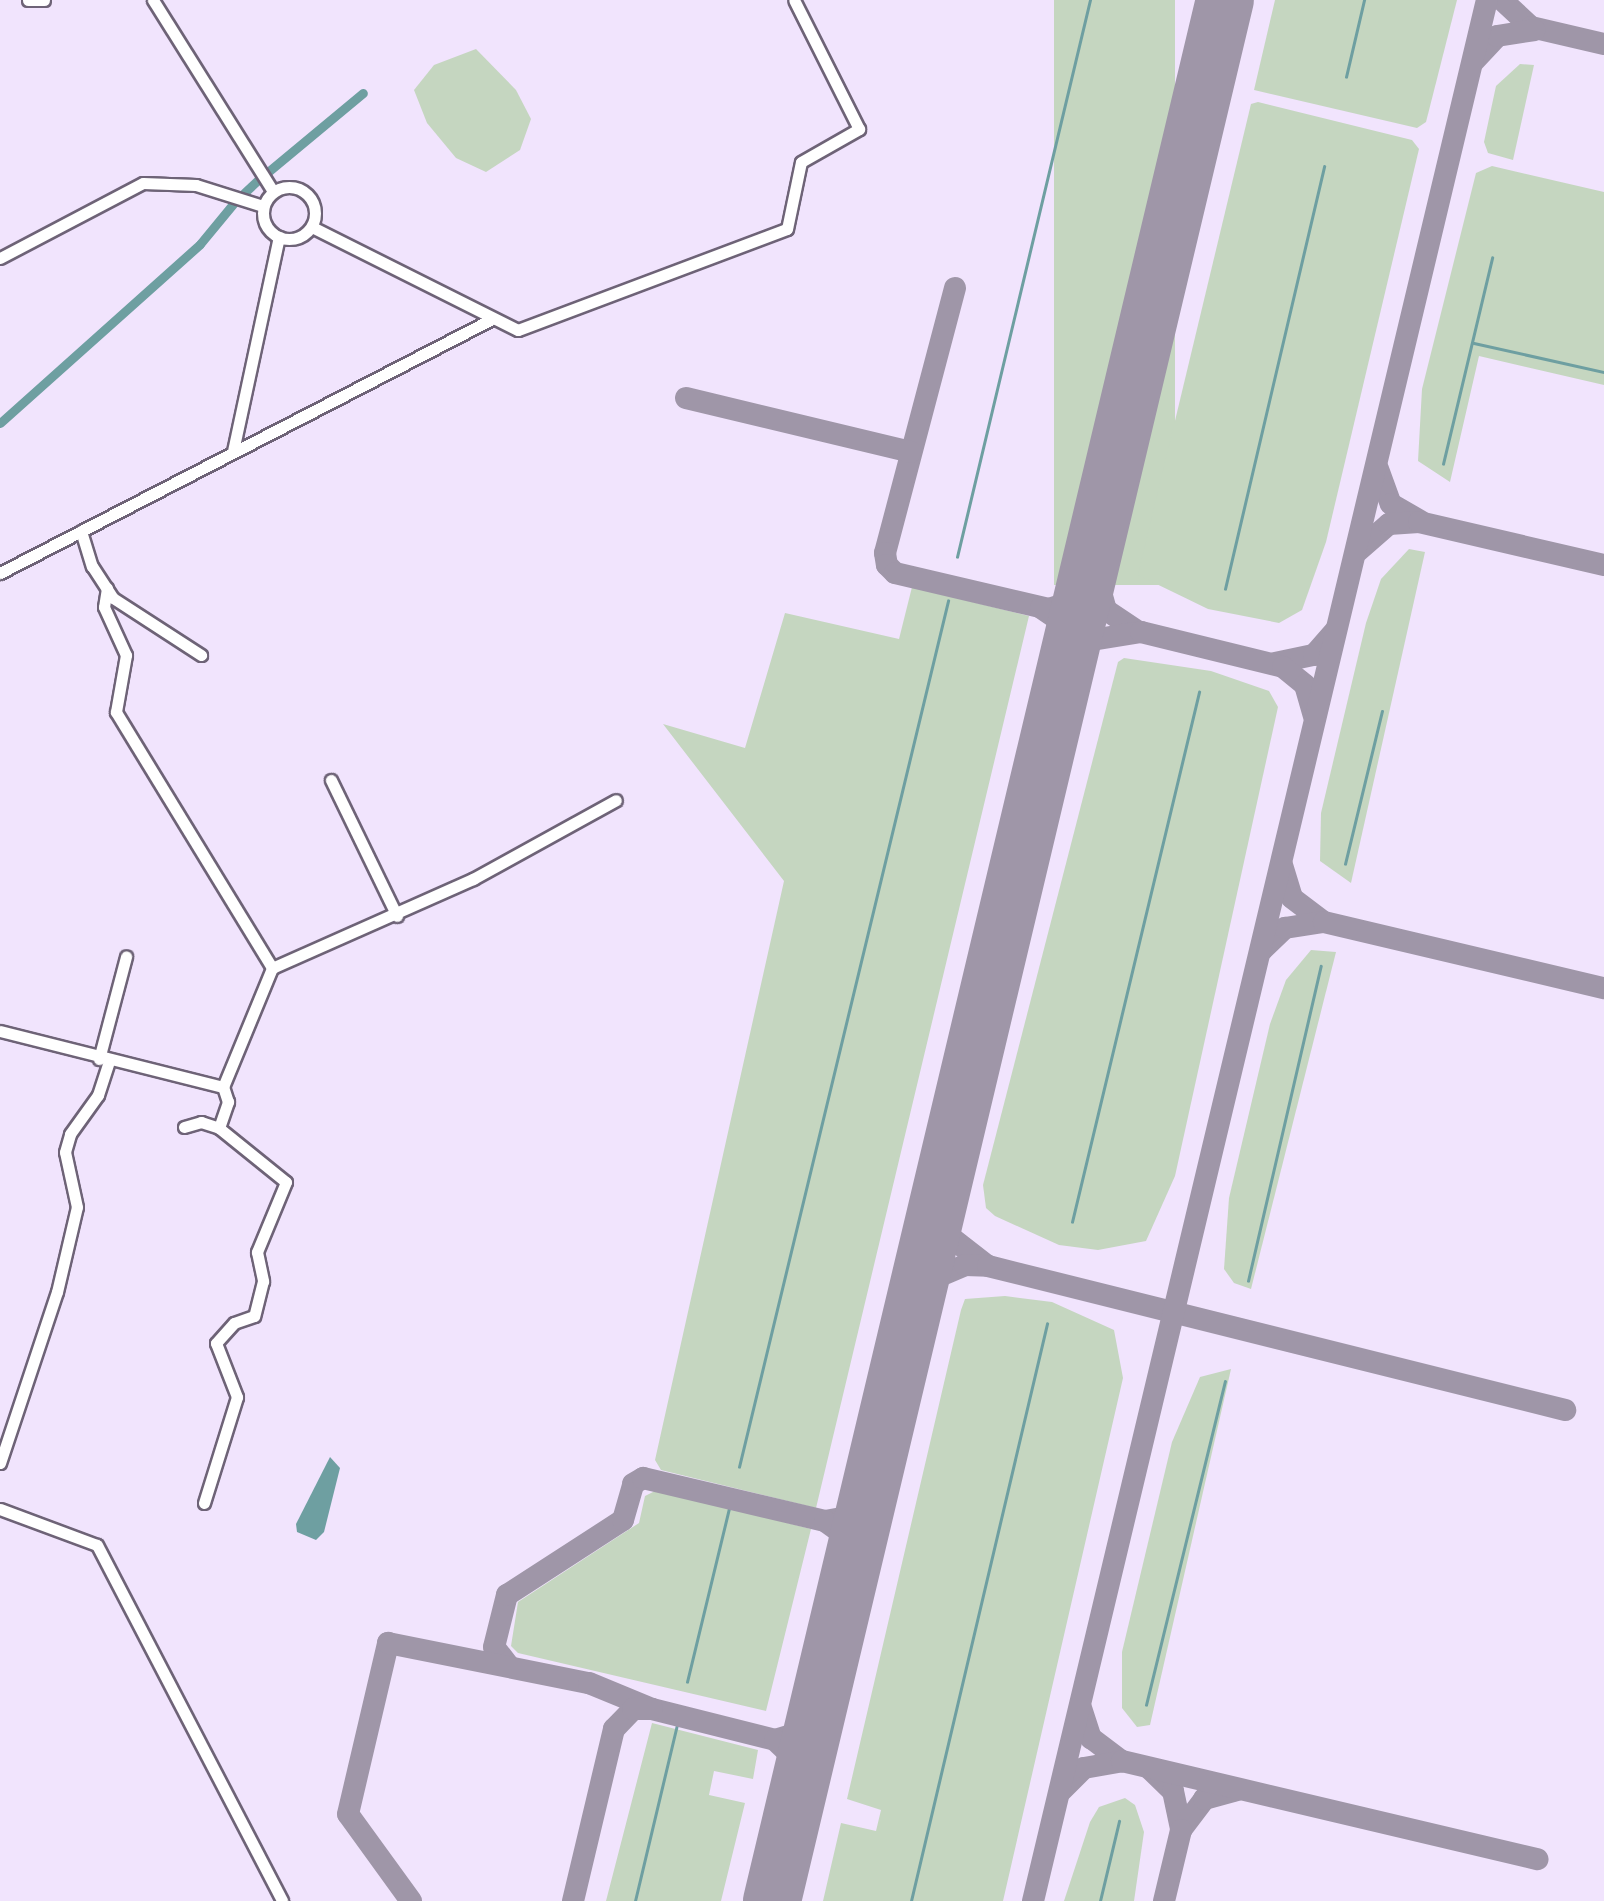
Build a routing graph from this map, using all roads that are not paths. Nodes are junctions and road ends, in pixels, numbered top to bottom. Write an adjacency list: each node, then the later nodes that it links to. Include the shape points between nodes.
1 (28, 0): 2 (street)
2 (44, 0)
3 (153, 0): 5 (street)
4 (794, 0): 10 (street, via 859,128 801,162 787,229 518,330)
5 (273, 191): 6 (street); 7 (street, via 290,185 308,192 316,208)
6 (263, 206): 8 (street, via 264,222); 9 (street, via 196,184 143,183)
7 (312, 227): 8 (street, via 294,239); 10 (street)
8 (279, 238): 11 (street)
9 (0, 258)
10 (490, 320): 11 (street)
11 (234, 451): 12 (street)
12 (80, 531): 13 (street); 14 (street)
13 (0, 574)
14 (106, 588): 15 (street, via 136,616); 20 (street, via 104,607 126,655 116,712)
15 (201, 656)
16 (330, 780): 18 (street)
17 (616, 800): 18 (street)
18 (397, 916): 20 (street)
19 (126, 957): 22 (street)
20 (272, 968): 23 (street)
21 (0, 1031): 22 (street)
22 (104, 1060): 23 (street); 26 (street, via 98,1095 65,1152 77,1208 57,1292)
23 (223, 1088): 25 (street, via 228,1102)
24 (184, 1127): 25 (street, via 201,1122)
25 (220, 1128): 27 (street, via 286,1182 258,1252 263,1282 254,1316 234,1323 216,1343 237,1397)
26 (0, 1462)
27 (204, 1503)
28 (0, 1510): 29 (street, via 98,1544)
29 (282, 1901)

